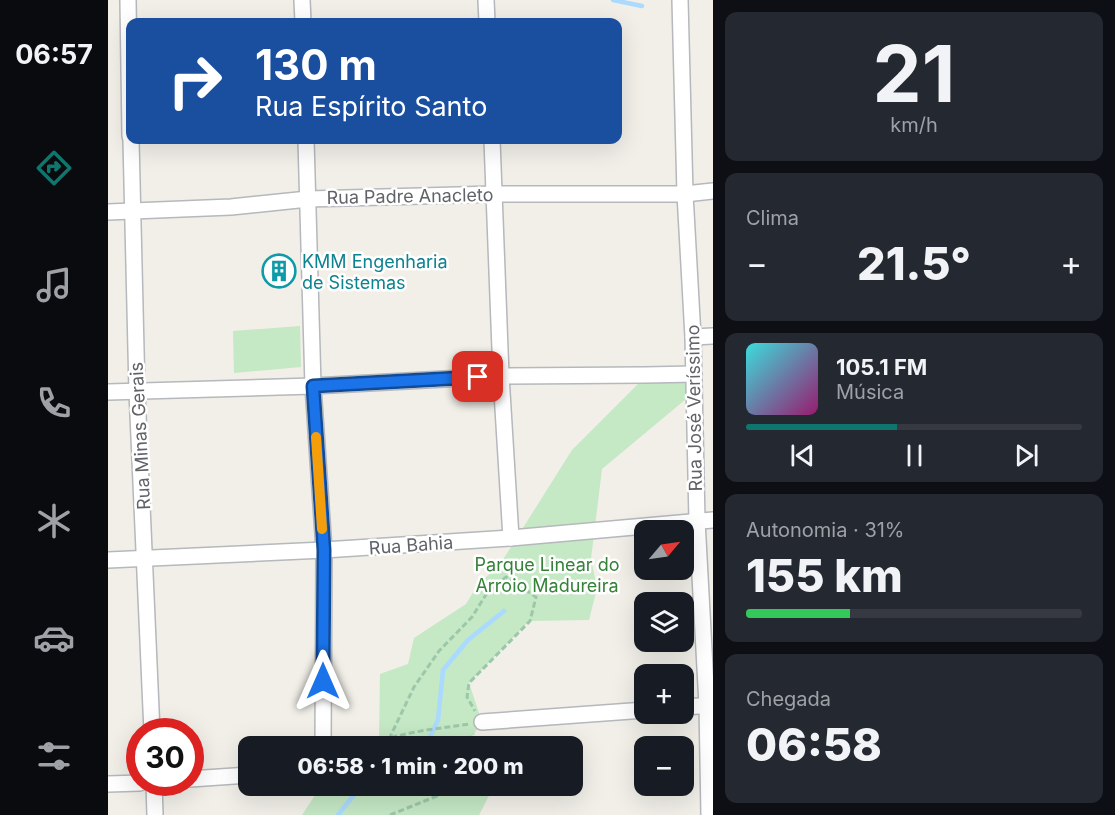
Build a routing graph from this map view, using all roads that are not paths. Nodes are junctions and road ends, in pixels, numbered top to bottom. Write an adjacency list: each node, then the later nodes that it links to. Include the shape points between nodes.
1 (129, 0): 5 (street, Rua Minas Gerais)
2 (302, 0): 6 (street)
3 (486, 0): 7 (street)
4 (680, 0): 13 (street, Rua José Veríssimo)
5 (129, 18)
6 (303, 18)
7 (487, 18)
8 (130, 144): 15 (street, Rua Minas Gerais)
9 (306, 144): 14 (street)
10 (492, 144): 12 (street)
11 (713, 191): 13 (street, Rua Padre Anacleto)
12 (495, 194): 13 (street, Rua Padre Anacleto); 14 (street, Rua Padre Anacleto); 20 (street)
13 (685, 194): 18 (street, Rua José Veríssimo)
14 (308, 199): 15 (street, Rua Padre Anacleto); 21 (street)
15 (132, 211): 16 (street, Rua Padre Anacleto); 23 (street, Rua Minas Gerais)
16 (108, 212)
17 (713, 336): 18 (street)
18 (693, 337): 19 (street, Rua José Veríssimo)
19 (694, 374): 20 (street); 25 (street, Rua José Veríssimo)
20 (501, 375): 21 (street); 26 (street)
21 (313, 386): 23 (street); 27 (street)
22 (108, 392): 23 (street)
23 (137, 392): 28 (street, Rua Minas Gerais)
24 (713, 520): 25 (street, Rua Bahia)
25 (697, 521): 26 (street, Rua Bahia); 30 (street, Rua José Veríssimo)
26 (511, 538): 27 (street, Rua Bahia)
27 (324, 550): 28 (street, Rua Bahia); 35 (street)
28 (145, 559): 29 (street, Rua Bahia); 33 (street, Rua Minas Gerais)
29 (108, 560)
30 (710, 705): 31 (street); 42 (street, Rua José Veríssimo)
31 (694, 706)
32 (634, 711): 34 (street)
33 (151, 718)
34 (482, 722)
35 (323, 736)
36 (238, 776): 37 (street)
37 (204, 778)
38 (108, 783): 39 (street)
39 (126, 783)
40 (154, 796): 41 (street)
41 (154, 815)
42 (709, 815)

